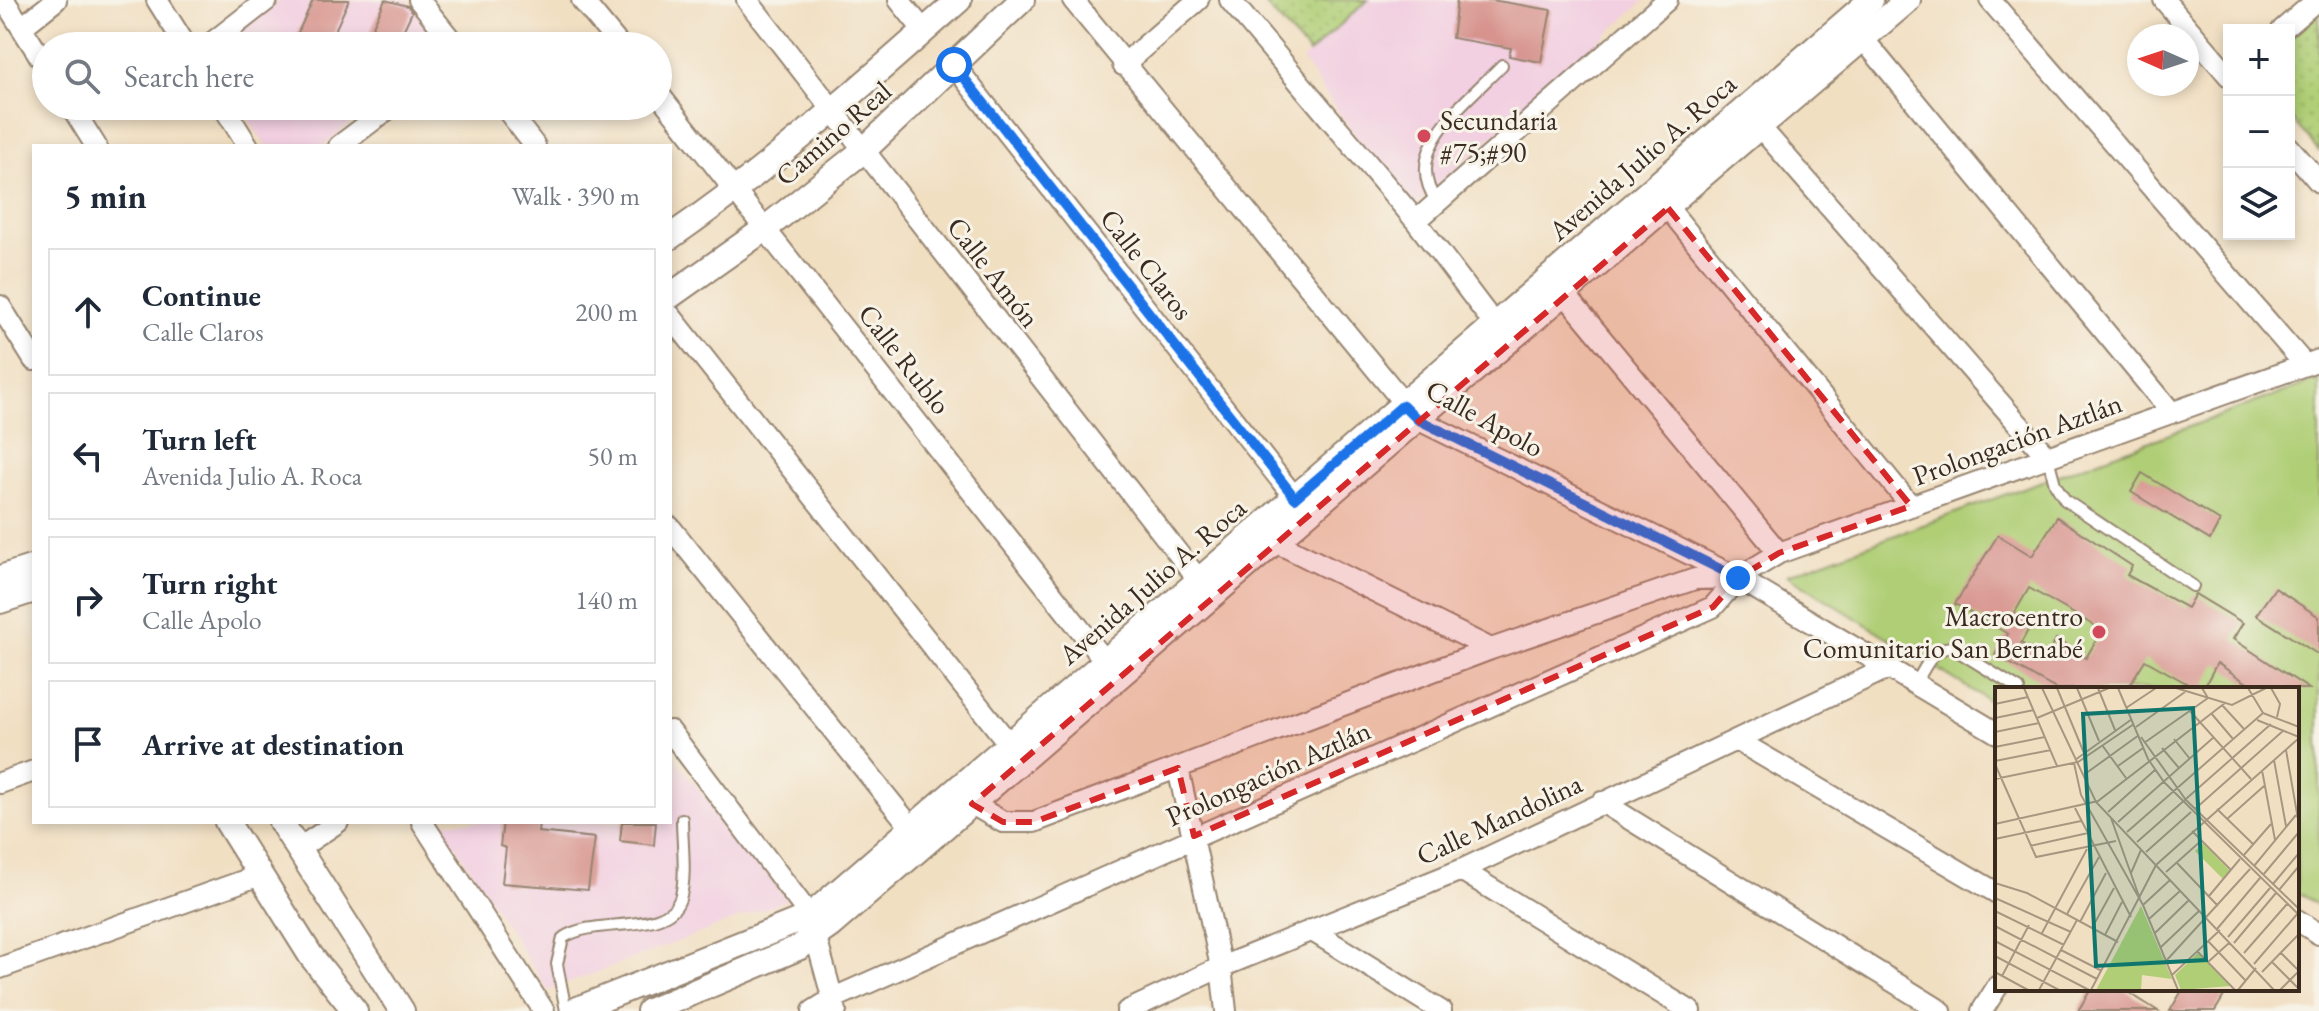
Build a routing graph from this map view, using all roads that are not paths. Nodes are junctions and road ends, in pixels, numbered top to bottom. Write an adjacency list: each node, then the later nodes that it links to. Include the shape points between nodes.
1 (4, 0): 21 (street)
2 (56, 0): 21 (street)
3 (157, 0): 23 (street)
4 (267, 0): 24 (street)
5 (419, 0): 25 (street)
6 (582, 0): 26 (street)
7 (747, 0): 34 (street, Calle Amón)
8 (899, 0): 22 (street)
9 (959, 0): 22 (street, Camino Real)
10 (1022, 0): 29 (street, Camino Real)
11 (1073, 0): 30 (street, Calle Apolo)
12 (1198, 0): 30 (street)
13 (1230, 0): 50 (street)
14 (1667, 0): 48 (street)
15 (1871, 0): 57 (street, Avenida Julio A. Roca)
16 (1908, 0): 27 (street, Avenida Julio A. Roca)
17 (1990, 0): 59 (street)
18 (2164, 0): 32 (street)
19 (2317, 0): 20 (street)
20 (2289, 24)
21 (22, 27): 28 (street)
22 (924, 31): 34 (street, Camino Real)
23 (177, 32)
24 (226, 32)
25 (445, 32)
26 (608, 32)
27 (1864, 40): 39 (street, Avenida Julio A. Roca); 61 (street)
28 (32, 43)
29 (954, 65): 44 (street, Camino Real); 63 (street, Calle Claros)
30 (1123, 65): 60 (street, Calle Apolo)
31 (1502, 65): 48 (lane, via 1433,140 1423,164 1425,185)
32 (2223, 69)
33 (672, 110): 47 (street, Calle Rublo)
34 (834, 112): 44 (street, Calle Amón); 47 (street, Camino Real)
35 (80, 120): 40 (street)
36 (232, 120): 41 (street)
37 (373, 120): 42 (street)
38 (515, 120): 43 (street)
39 (1760, 127): 49 (street, Avenida Julio A. Roca); 62 (street)
40 (95, 144)
41 (247, 144)
42 (342, 144)
43 (533, 144)
44 (864, 150): 51 (street, Camino Real); 71 (street, Calle Amón)
45 (2295, 154): 46 (street)
46 (2319, 182)
47 (737, 191): 51 (street, Calle Rublo); 52 (street, Camino Real)
48 (1437, 202): 50 (street)
49 (1668, 208): 53 (street, Avenida Julio A. Roca); 64 (street)
50 (1416, 221): 57 (street)
51 (766, 228): 54 (street, Camino Real); 76 (street, Calle Rublo)
52 (672, 236)
53 (1564, 293): 60 (street, Avenida Julio A. Roca); 67 (street)
54 (672, 295)
55 (0, 306): 58 (street)
56 (672, 318): 83 (street)
57 (1494, 324): 60 (street, Avenida Julio A. Roca)
58 (32, 357)
59 (2312, 362): 61 (street, Prolongación Aztlán)
60 (1410, 412): 63 (street, Avenida Julio A. Roca); 66 (street, Avenida Julio A. Roca); 70 (street, Calle Apolo)
61 (2172, 413): 62 (street, Prolongación Aztlán)
62 (2048, 458): 64 (street, Prolongación Aztlán); 72 (lane, via 2065,500)
63 (1295, 498): 71 (street, Avenida Julio A. Roca)
64 (1911, 506): 67 (street, Prolongación Aztlán)
65 (672, 529): 94 (street)
66 (1274, 541): 75 (street); 88 (street, Avenida Julio A. Roca)
67 (1779, 553): 70 (street, Prolongación Aztlán)
68 (32, 568): 69 (street)
69 (0, 578)
70 (1738, 578): 75 (street, Prolongación Aztlán, via 1695,579); 77 (street, Calle Apolo); 95 (street, Prolongación Aztlán, via 1713,607)
71 (1198, 579): 76 (street, Avenida Julio A. Roca)
72 (2193, 586)
73 (32, 591): 74 (street)
74 (0, 601)
75 (1491, 649): 84 (street, Prolongación Aztlán)
76 (1105, 661): 83 (street, Avenida Julio A. Roca)
77 (1890, 667): 78 (street, Calle Apolo); 82 (street, Calle Mandolina)
78 (1916, 683): 79 (lane, via 1934,653 1951,647); 80 (street, Calle Apolo)
79 (2016, 687)
80 (1995, 732)
81 (672, 734): 101 (street)
82 (1738, 741): 87 (street, Calle Mandolina); 99 (street)
83 (1009, 744): 94 (street, Avenida Julio A. Roca)
84 (1178, 768): 88 (street, Prolongación Aztlán, via 1034,822 1003,822); 95 (street)
85 (32, 772): 86 (street)
86 (0, 783)
87 (1602, 802): 97 (street, Calle Mandolina); 119 (street)
88 (972, 804): 101 (street, Avenida Julio A. Roca)
89 (682, 819): 111 (lane, via 681,896 674,911 658,920 577,928 563,938 557,964)
90 (228, 824): 98 (street)
91 (282, 824): 96 (street)
92 (335, 824): 96 (street)
93 (423, 824): 110 (street)
94 (910, 826): 101 (street, Avenida Julio A. Roca)
95 (1194, 836): 104 (street); 107 (street, Prolongación Aztlán)
96 (298, 849): 109 (street)
97 (1461, 870): 102 (street, Calle Mandolina); 118 (street)
98 (260, 875): 105 (street); 108 (street, via 324,975)
99 (1995, 892)
100 (2299, 921): 103 (street)
101 (814, 926): 107 (street); 112 (street, Avenida Julio A. Roca); 113 (street, Avenida Julio A. Roca, via 800,947)
102 (1311, 930): 104 (street, Calle Mandolina); 117 (street)
103 (2319, 934)
104 (1221, 967): 115 (street, Calle Mandolina); 116 (street)
105 (0, 968)
106 (1995, 990): 120 (street)
107 (835, 1004): 114 (street, Prolongación Aztlán)
108 (355, 1011)
109 (402, 1011)
110 (544, 1011)
111 (566, 1011)
112 (573, 1011)
113 (649, 1011)
114 (813, 1011)
115 (1127, 1011)
116 (1226, 1011)
117 (1441, 1011)
118 (1690, 1011)
119 (1941, 1011)
120 (1982, 1011)

